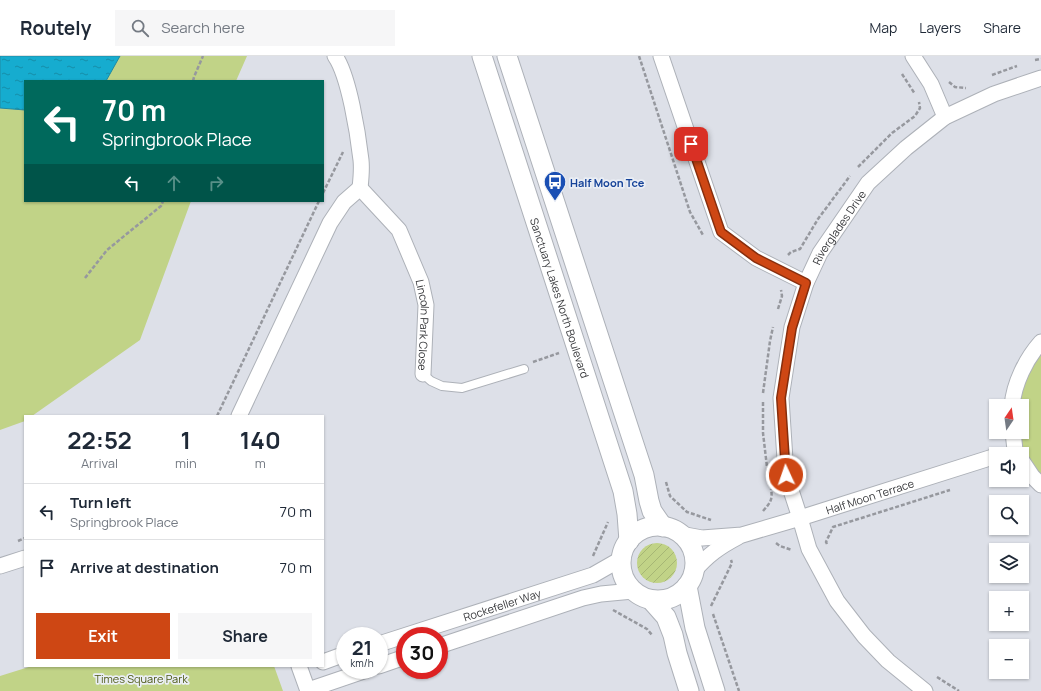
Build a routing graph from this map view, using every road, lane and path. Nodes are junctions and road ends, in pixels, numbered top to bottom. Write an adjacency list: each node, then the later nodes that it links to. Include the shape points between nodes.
1 (203, 56): 9 (path)
2 (335, 56): 11 (street, via 341,64)
3 (482, 56): 42 (street, Sanctuary Lakes North Boulevard, via 623,491 628,514)
4 (507, 56): 40 (street, via 644,475 652,511)
5 (639, 56): 16 (path, via 690,212)
6 (661, 56): 18 (street, via 721,232 756,258)
7 (912, 56): 10 (street, via 931,84)
8 (1041, 78): 10 (street, Riverglades Drive, via 994,94)
9 (193, 80)
10 (945, 117): 18 (street, Riverglades Drive, via 868,183 820,253)
11 (356, 126): 12 (street, via 361,162); 13 (path)
12 (360, 188): 25 (street, Lincoln Park Close, via 399,230 421,282 426,305); 30 (street, via 344,202 330,223)
13 (324, 191)
14 (163, 202): 17 (path, via 108,250)
15 (319, 202): 29 (path)
16 (705, 238)
17 (85, 278)
18 (806, 283): 38 (street, Riverglades Drive, via 792,328 781,398 786,475)
19 (780, 288): 20 (path, via 782,296)
20 (777, 315)
21 (775, 321): 26 (path)
22 (1041, 342): 27 (street, via 1022,371)
23 (563, 352): 24 (path, via 528,364)
24 (524, 369): 25 (lane, Lincoln Park Close, via 462,388 442,386)
25 (423, 374)
26 (763, 395)
27 (1013, 399)
28 (763, 401): 32 (path, via 763,433)
29 (217, 415)
30 (239, 415)
31 (989, 458): 38 (street, Half Moon Terrace)
32 (768, 471)
33 (1029, 472): 36 (street)
34 (666, 481): 41 (path, via 670,496 687,512 711,519)
35 (770, 485): 39 (path, via 773,498 762,512)
36 (1041, 486)
37 (954, 489): 43 (path, via 833,528)
38 (800, 518): 39 (street, Half Moon Terrace); 45 (street, Riverglades Drive)
39 (765, 529): 41 (street, Half Moon Terrace); 45 (path, via 772,540 780,546 799,551)
40 (672, 530): 41 (street, Half Moon Terrace); 42 (street, via 654,527 644,529); 49 (street, via 687,541 692,551 695,561)
41 (722, 540): 49 (street, Half Moon Terrace); 62 (path, via 732,563 710,608)
42 (629, 541): 47 (street)
43 (826, 542): 44 (path); 45 (path)
44 (830, 548)
45 (809, 549): 63 (street, Riverglades Drive, via 837,601 864,636 888,661)
46 (24, 558): 48 (street)
47 (621, 559): 50 (street, via 622,574); 52 (street, Rockefeller Way, via 593,575)
48 (0, 566)
49 (690, 579): 51 (street, via 680,593 671,598); 61 (street, via 695,628)
50 (633, 591): 51 (street); 53 (street, Rockefeller Way, via 583,598)
51 (651, 600): 60 (street, via 666,617)
52 (388, 641)
53 (448, 643)
54 (336, 657): 55 (street)
55 (324, 662)
56 (303, 667): 59 (street)
57 (936, 677): 64 (path)
58 (340, 679): 59 (street)
59 (308, 690)
60 (690, 691)
61 (716, 691)
62 (739, 691)
63 (925, 691)
64 (959, 691)

